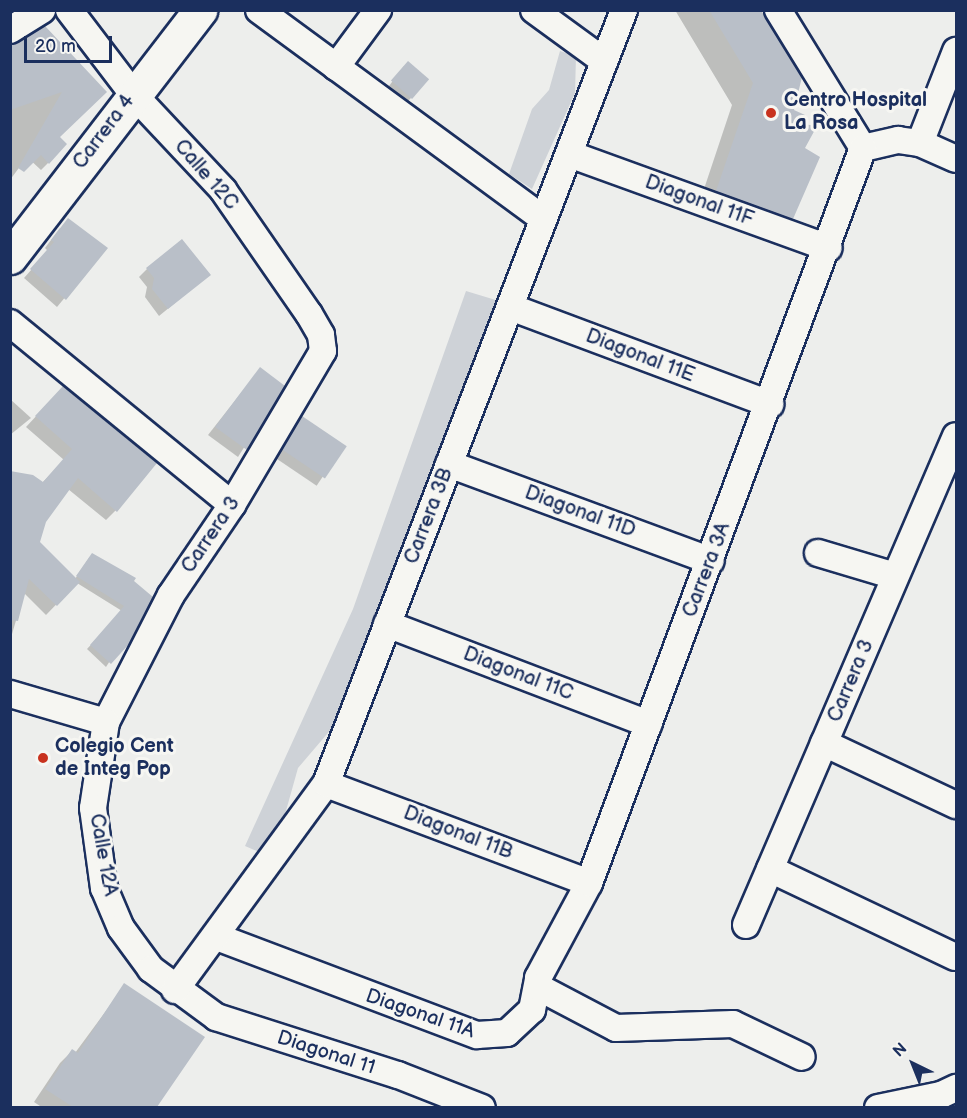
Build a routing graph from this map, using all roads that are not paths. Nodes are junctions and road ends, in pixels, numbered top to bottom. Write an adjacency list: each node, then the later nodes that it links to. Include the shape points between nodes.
1 (42, 10): 10 (street)
2 (69, 10): 14 (street, Calle 12C)
3 (200, 10): 14 (street, Carrera 4)
4 (259, 10): 13 (street)
5 (378, 10): 13 (street)
6 (534, 10): 12 (street)
7 (603, 10): 9 (street)
8 (778, 10): 16 (street)
9 (620, 22): 12 (street, Carrera 3B)
10 (10, 30)
11 (957, 51): 15 (street)
12 (604, 61): 17 (street, Carrera 3B)
13 (336, 67): 19 (street)
14 (133, 93): 21 (street, Carrera 4); 24 (street, Calle 12C, via 223,190 309,314 321,335)
15 (920, 143): 16 (street, via 898,140); 18 (street)
16 (863, 148): 20 (street, Carrera 3A)
17 (569, 154): 19 (street, Carrera 3B); 20 (street, Diagonal 11F)
18 (957, 159)
19 (544, 219): 22 (street, Carrera 3B)
20 (828, 248): 25 (street, Carrera 3A)
21 (10, 256)
22 (510, 307): 25 (street, Diagonal 11E); 27 (street, Carrera 3B)
23 (10, 323): 28 (street)
24 (323, 351): 28 (street, Carrera 3)
25 (770, 404): 30 (street, Carrera 3A)
26 (957, 436): 36 (street, Carrera 3)
27 (449, 464): 30 (street, Diagonal 11D); 32 (street, Carrera 3B)
28 (232, 505): 34 (street, Carrera 3, via 171,595)
29 (819, 553): 31 (street)
30 (711, 561): 35 (street, Carrera 3A)
31 (885, 573)
32 (387, 624): 35 (street, Diagonal 11C); 37 (street, Carrera 3B)
33 (10, 694): 34 (street)
34 (106, 722): 45 (street, Calle 12A, via 93,808 104,888 121,928 151,969)
35 (649, 724): 40 (street, Carrera 3A)
36 (824, 743): 38 (street); 39 (street, Carrera 3)
37 (326, 784): 40 (street, Diagonal 11B); 42 (street, Carrera 3B)
38 (957, 805)
39 (770, 869): 41 (street, Carrera 3); 43 (street)
40 (589, 883): 44 (street, Carrera 3A, via 538,978)
41 (746, 925)
42 (217, 937): 44 (street, Diagonal 11A, via 477,1035 507,1033 532,1010); 45 (street, Carrera 3B)
43 (955, 957)
44 (538, 987): 46 (street, via 616,1028 733,1024)
45 (175, 990): 48 (street, Diagonal 11, via 216,1017 398,1075)
46 (802, 1057)
47 (951, 1094): 49 (street)
48 (483, 1107)
49 (878, 1107)

